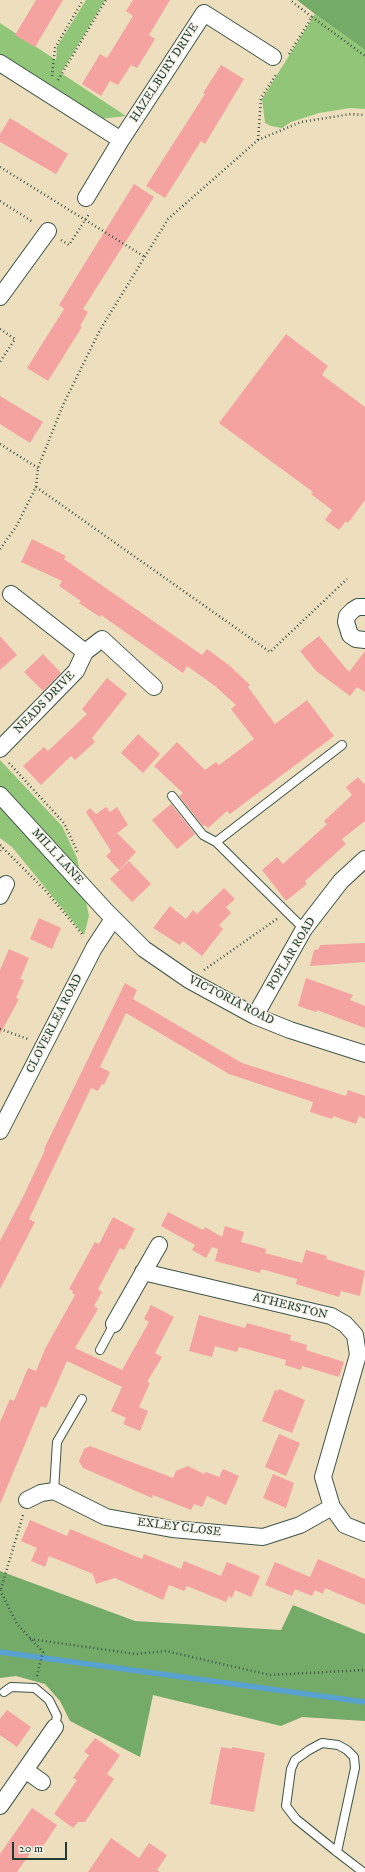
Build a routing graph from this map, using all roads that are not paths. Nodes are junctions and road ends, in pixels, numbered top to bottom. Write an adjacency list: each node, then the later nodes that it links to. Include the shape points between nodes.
1 (273, 57): 3 (street, HAZELBURY DRIVE, via 204,13)
2 (0, 63): 3 (street)
3 (121, 140): 4 (street, HAZELBURY DRIVE)
4 (86, 198)
5 (48, 231): 6 (street)
6 (0, 297)
7 (11, 594): 10 (street)
8 (365, 607): 9 (street, via 353,610 347,616 346,622 350,635)
9 (365, 640)
10 (84, 652): 11 (street, via 102,639); 13 (street, NEADS DRIVE, via 76,671)
11 (154, 687)
12 (342, 745): 16 (lane)
13 (3, 754)
14 (0, 794): 18 (street, MILL LANE)
15 (172, 796): 16 (lane, via 203,835)
16 (216, 842): 19 (lane)
17 (365, 859): 19 (street, POPLAR ROAD, via 341,881)
18 (113, 919): 20 (street, VICTORIA ROAD, via 144,949 189,980); 22 (street, CLOVERLEA ROAD, via 94,948)
19 (304, 929): 20 (street, POPLAR ROAD)
20 (255, 1016): 21 (street, VICTORIA ROAD)
21 (365, 1054)
22 (0, 1131)
23 (159, 1245): 24 (street)
24 (143, 1272): 25 (street); 26 (street, ATHERSTON, via 330,1316)
25 (114, 1324): 27 (lane)
26 (360, 1333): 31 (street, ATHERSTON, via 358,1356 323,1477)
27 (100, 1350)
28 (82, 1399): 29 (lane, via 57,1442)
29 (54, 1491): 30 (street, via 41,1493); 31 (street, EXLEY CLOSE, via 106,1517 172,1530 263,1537 300,1525)
30 (27, 1500)
31 (332, 1507): 32 (street, ATHERSTON, via 346,1525)
32 (365, 1533)
33 (4, 1692): 34 (lane, via 11,1687 34,1688 49,1700 57,1716)
34 (55, 1727): 35 (street)
35 (25, 1770): 36 (street); 37 (street)
36 (42, 1782)
37 (0, 1806)
38 (337, 1852): 38 (lane, via 296,1820 286,1806 291,1769 295,1760 322,1744 338,1745 354,1757 355,1768); 39 (lane)
39 (363, 1872)

